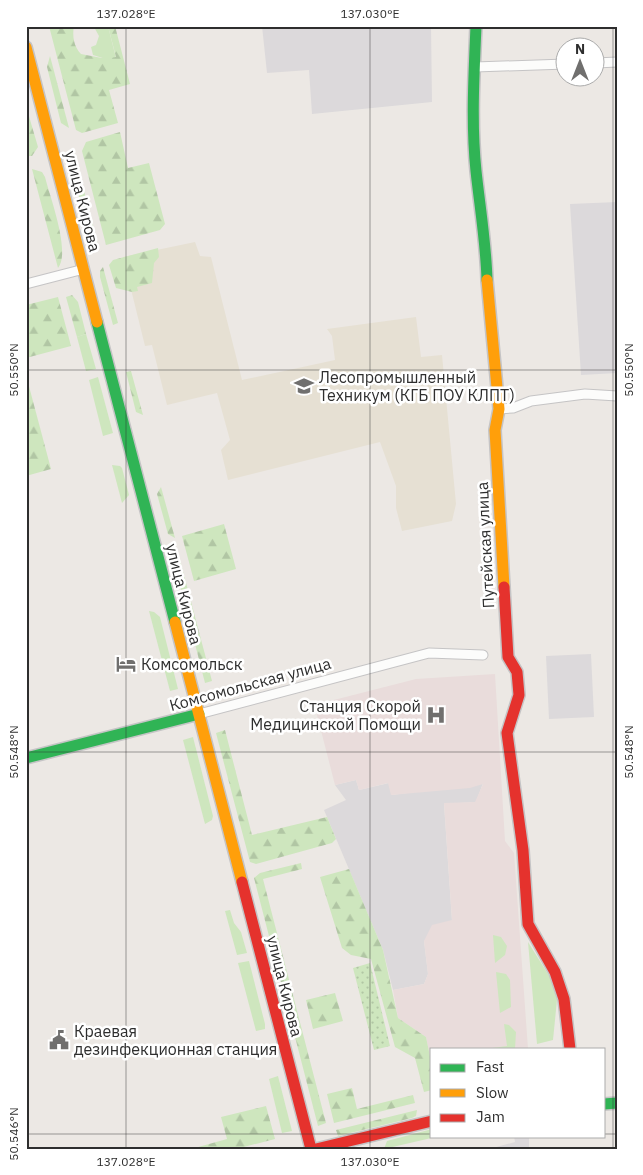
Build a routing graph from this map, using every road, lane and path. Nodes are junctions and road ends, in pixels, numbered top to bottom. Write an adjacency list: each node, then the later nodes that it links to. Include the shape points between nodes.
1 (476, 26): 4 (street, Путейская улица)
2 (26, 47): 5 (street, улица Кирова)
3 (556, 64): 4 (street)
4 (475, 67): 8 (street, Путейская улица, via 476,170 486,241)
5 (84, 269): 6 (street); 10 (street, улица Кирова)
6 (26, 284)
7 (617, 396): 8 (street, via 585,394 530,401 513,408)
8 (499, 409): 12 (street, Путейская улица, via 495,430 508,657 517,672 519,695 507,733 523,850 528,924 555,972 564,999)
9 (483, 655): 10 (street, Комсомольская улица, via 429,653)
10 (199, 714): 11 (street, Комсомольская улица); 14 (street, улица Кирова)
11 (26, 758)
12 (570, 1048)
13 (430, 1122): 15 (street)
14 (311, 1149)
15 (316, 1149)

